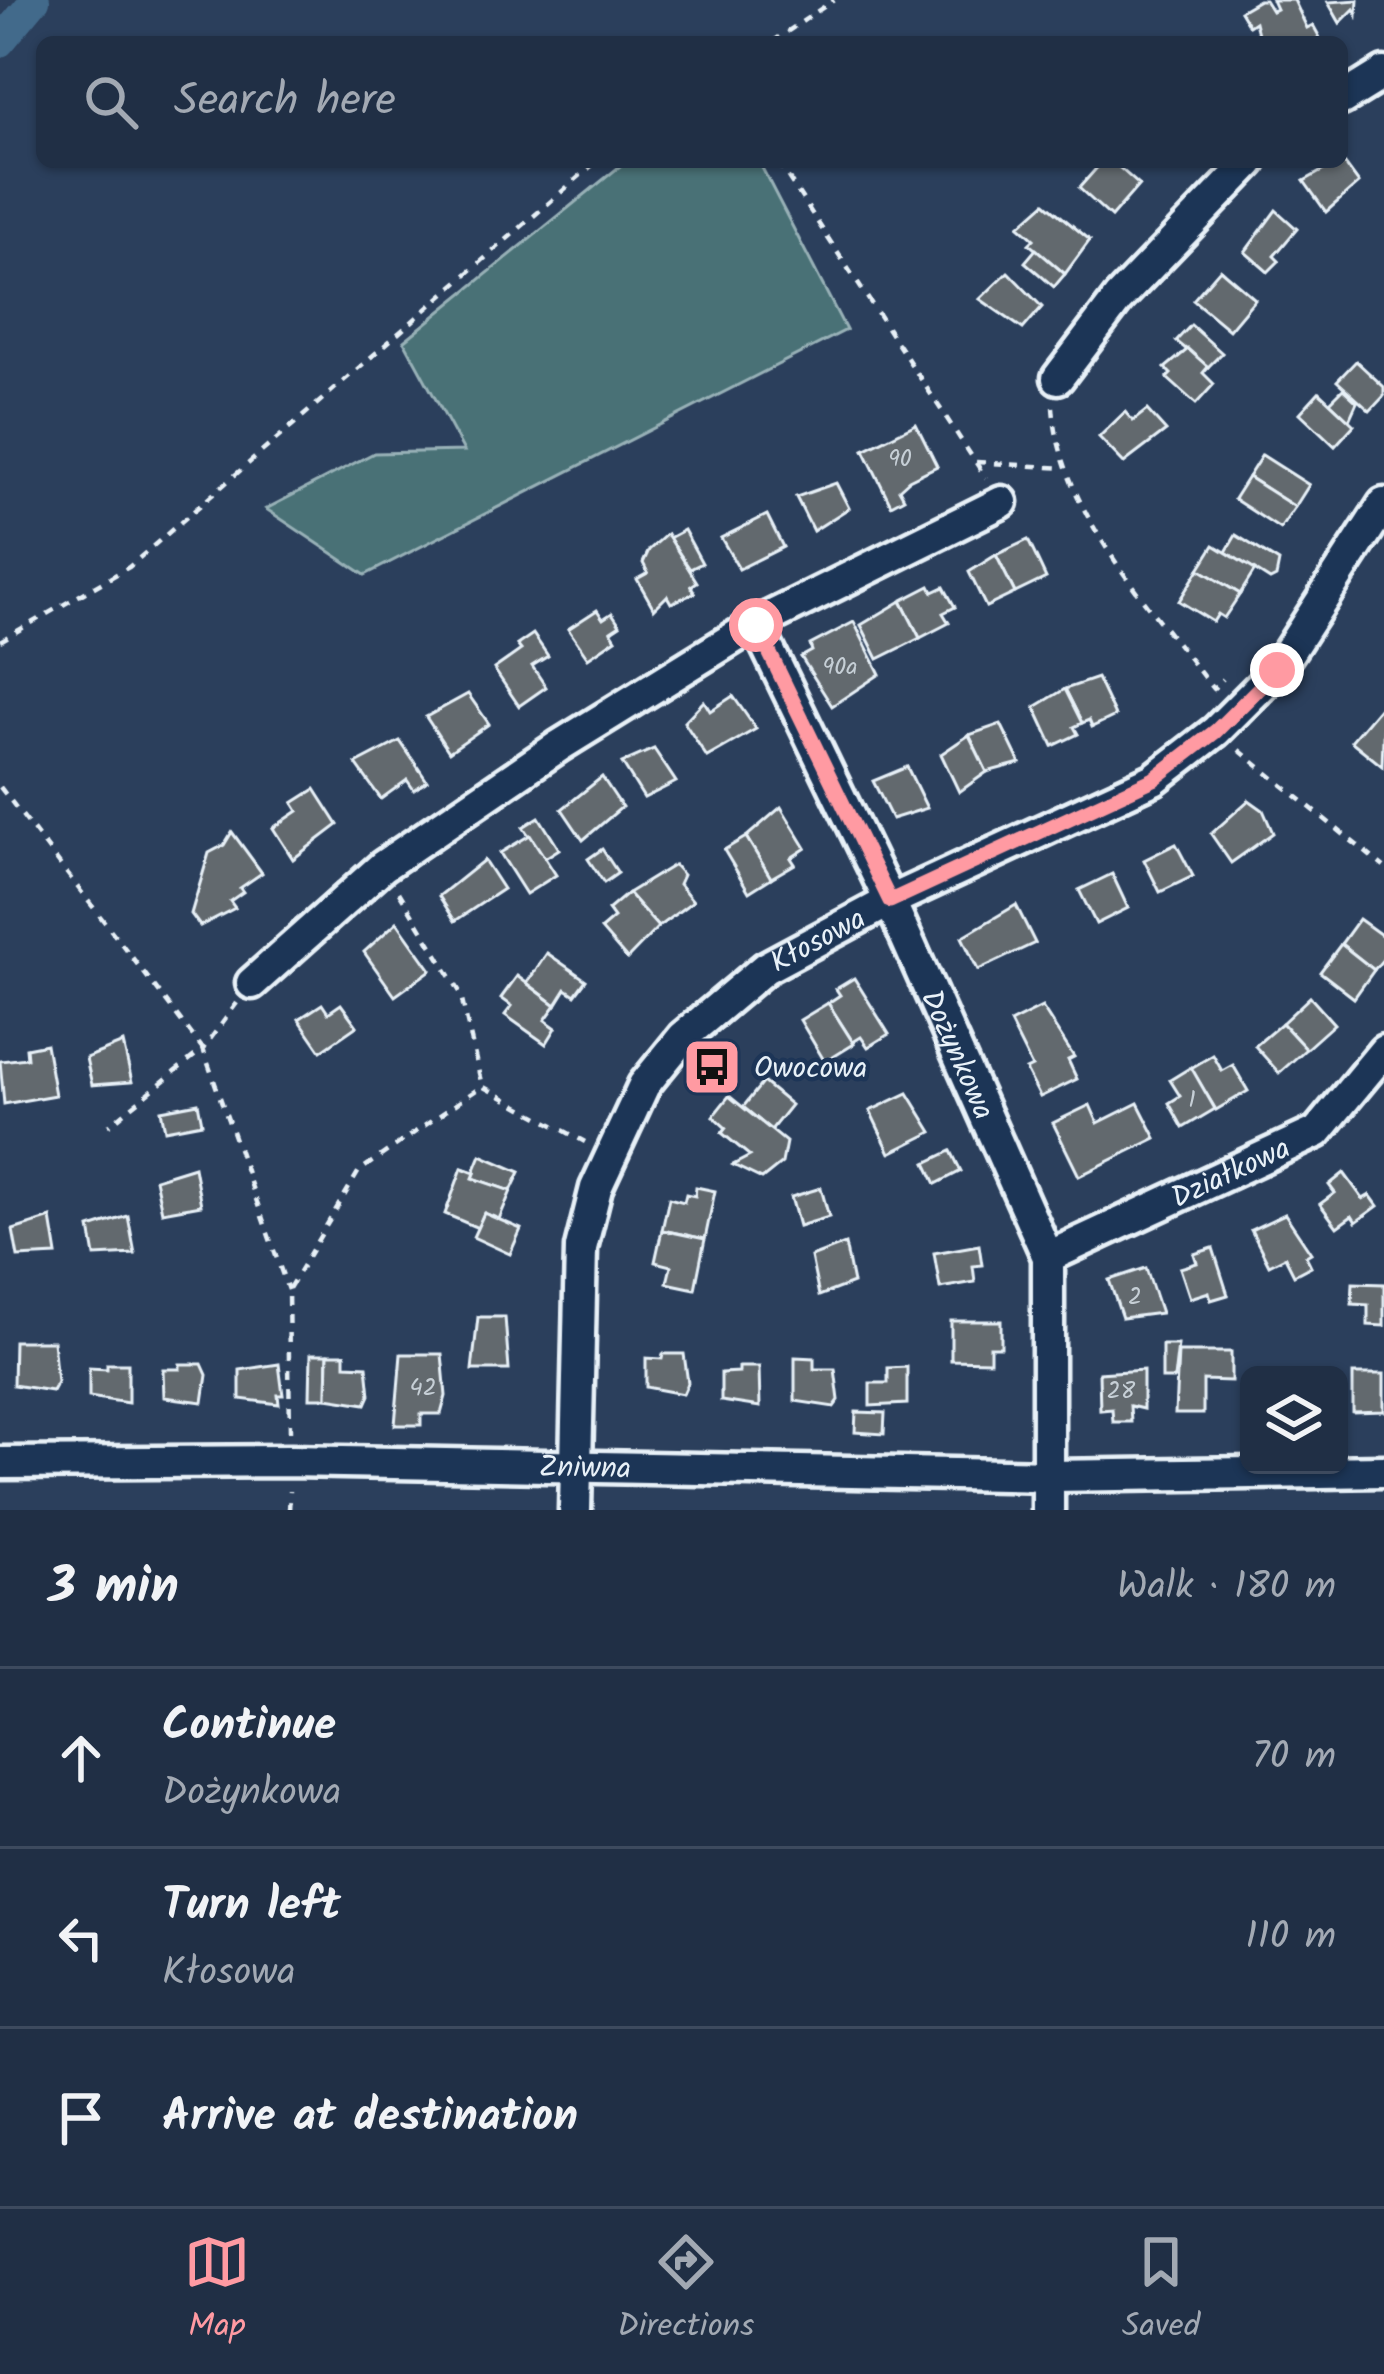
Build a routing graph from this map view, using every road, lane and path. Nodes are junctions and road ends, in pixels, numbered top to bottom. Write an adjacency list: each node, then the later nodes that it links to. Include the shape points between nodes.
1 (834, 0): 2 (path)
2 (781, 36)
3 (1384, 73): 4 (street)
4 (1348, 95)
5 (589, 168): 14 (path, via 129,567)
6 (782, 168): 9 (path)
7 (1244, 168): 8 (street, via 1118,299)
8 (1058, 378): 10 (path, via 1054,434)
9 (976, 462): 10 (path); 11 (path)
10 (1064, 468): 15 (path, via 1111,550 1213,688)
11 (1002, 502): 13 (street)
12 (1384, 504): 16 (street, Kłosowa, via 1277,670)
13 (756, 625): 18 (street); 20 (street, Dożynkowa)
14 (0, 641)
15 (1235, 668)
16 (1216, 731): 19 (path); 20 (street, Kłosowa, via 1154,779)
17 (0, 788): 22 (path)
18 (383, 866): 21 (street); 24 (path, via 460,992)
19 (1384, 867)
20 (890, 901): 26 (street, Kłosowa, via 765,968 683,1037 644,1085); 27 (street, Dożynkowa)
21 (252, 983): 22 (path)
22 (203, 1049): 25 (path); 28 (path)
23 (1384, 1051): 27 (street, Działkowa, via 1317,1132)
24 (482, 1086): 26 (path); 28 (path, via 359,1172)
25 (109, 1125)
26 (611, 1156): 31 (street, Kłosowa, via 581,1248)
27 (1048, 1257): 33 (street, Dożynkowa)
28 (288, 1290): 29 (path)
29 (291, 1461): 30 (street, Żniwna); 31 (street, Żniwna); 34 (path)
30 (0, 1463)
31 (577, 1466): 33 (street, Żniwna); 35 (street, Kłosowa)
32 (1384, 1471): 33 (street, Żniwna)
33 (1051, 1476): 36 (street, Dożynkowa)
34 (289, 1510)
35 (575, 1510)
36 (1048, 1510)

